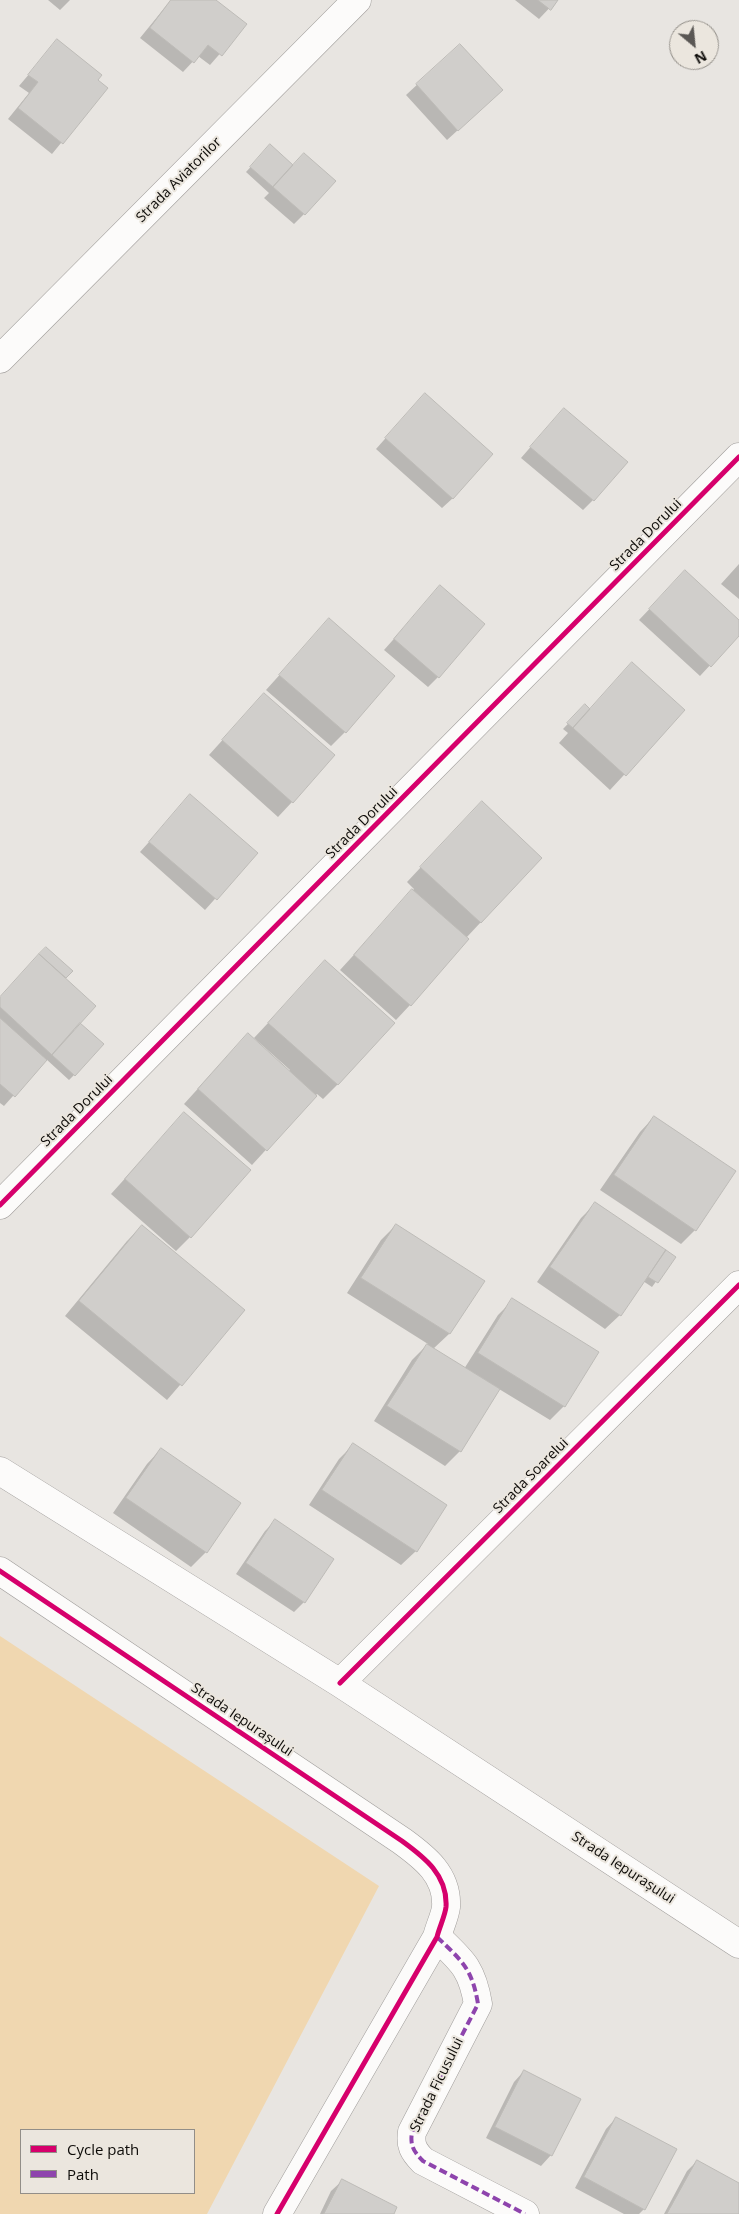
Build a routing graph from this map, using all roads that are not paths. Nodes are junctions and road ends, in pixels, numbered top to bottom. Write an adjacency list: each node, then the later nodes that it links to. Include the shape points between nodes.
1 (357, 0): 2 (street, Strada Aviatorilor)
2 (0, 359)
3 (739, 458): 4 (street, Strada Dorului)
4 (0, 1205)
5 (739, 1285): 8 (street, Strada Soarelui)
6 (0, 1471): 8 (street, Strada Iepurașului)
7 (0, 1571): 9 (street, Strada Iepurașului, via 429,1862 441,1882 446,1906)
8 (340, 1683): 10 (street, Strada Iepurașului)
9 (437, 1937): 11 (street); 12 (street, Strada Ficusului, via 463,1962 474,1982 478,2004 412,2132 410,2143 422,2161)
10 (739, 1944)
11 (277, 2214)
12 (525, 2214)

